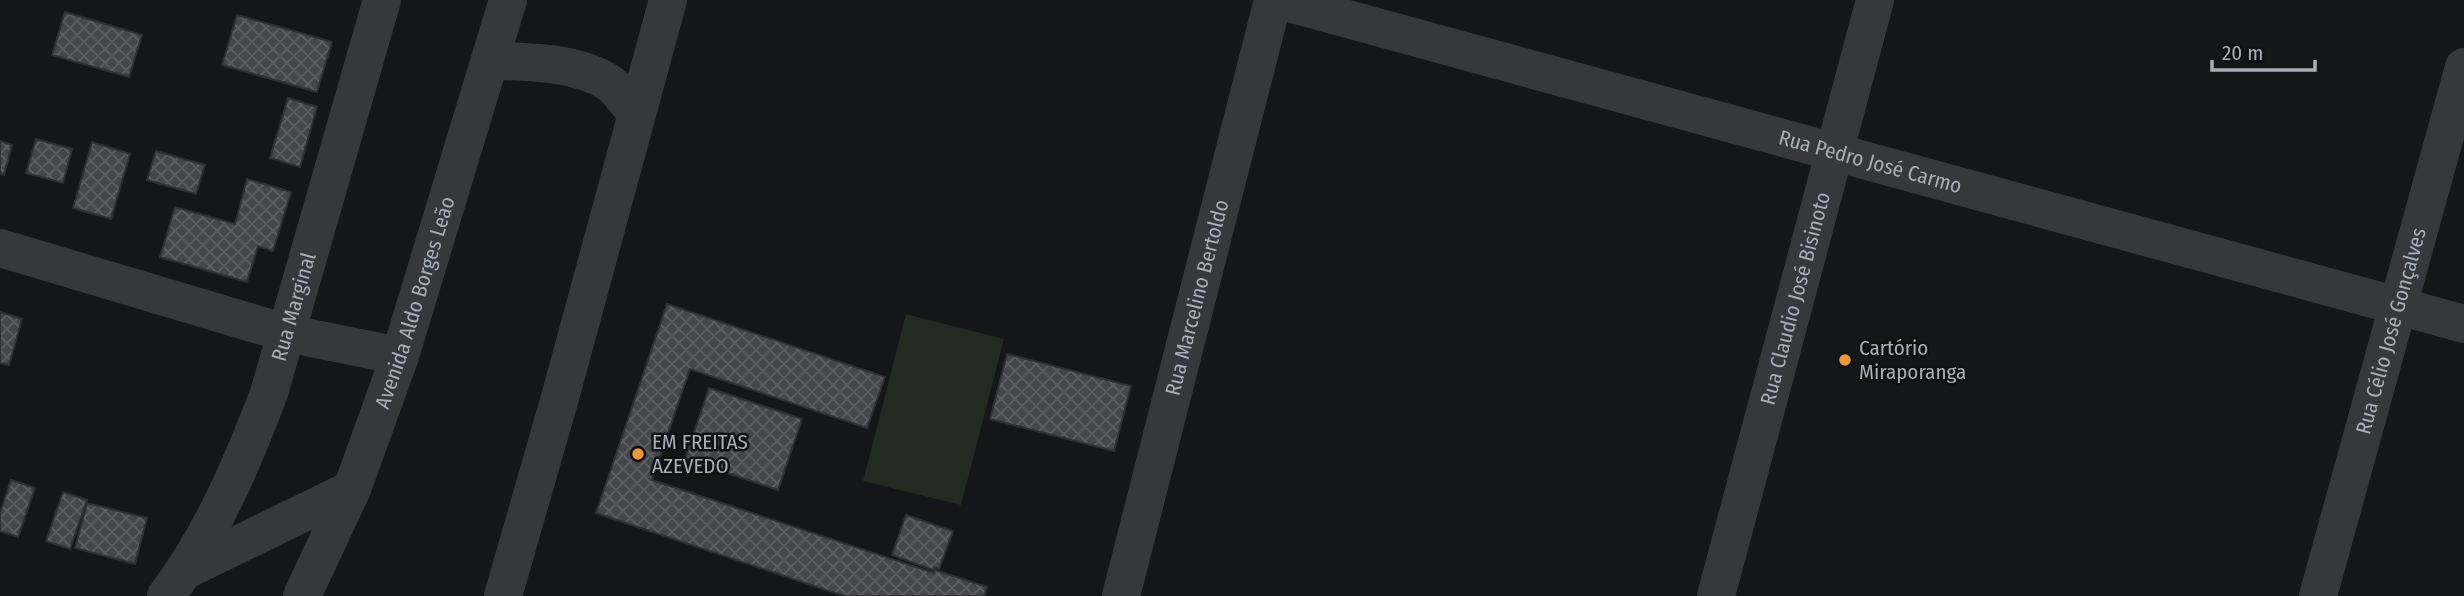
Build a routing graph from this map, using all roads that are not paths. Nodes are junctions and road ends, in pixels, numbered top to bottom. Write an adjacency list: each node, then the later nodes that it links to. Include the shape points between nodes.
1 (382, 0): 13 (street, Rua Marginal)
2 (508, 0): 6 (street, Avenida Aldo Borges Leão)
3 (668, 0): 8 (street)
4 (1275, 0): 9 (street, Rua Pedro José Carmo); 19 (street, Rua Marcelino Bertoldo)
5 (1875, 0): 9 (street, Rua Claudio José Bisinoto)
6 (489, 61): 8 (street, via 528,61 584,71 611,85); 14 (street, Avenida Aldo Borges Leão)
7 (2464, 67): 11 (street, Rua Célio José Gonçalves)
8 (637, 114): 18 (street)
9 (1833, 152): 11 (street, Rua Pedro José Carmo); 20 (street, Rua Claudio José Bisinoto)
10 (0, 248): 13 (street)
11 (2398, 305): 12 (street, Rua Pedro José Carmo); 21 (street, Rua Célio José Gonçalves)
12 (2464, 324)
13 (286, 333): 14 (street); 16 (street, Rua Marginal, via 247,452)
14 (400, 356): 15 (street, Avenida Aldo Borges Leão)
15 (352, 489): 16 (street); 17 (street, Avenida Aldo Borges Leão)
16 (176, 583)
17 (302, 596)
18 (503, 596)
19 (1121, 596)
20 (1716, 596)
21 (2318, 596)

